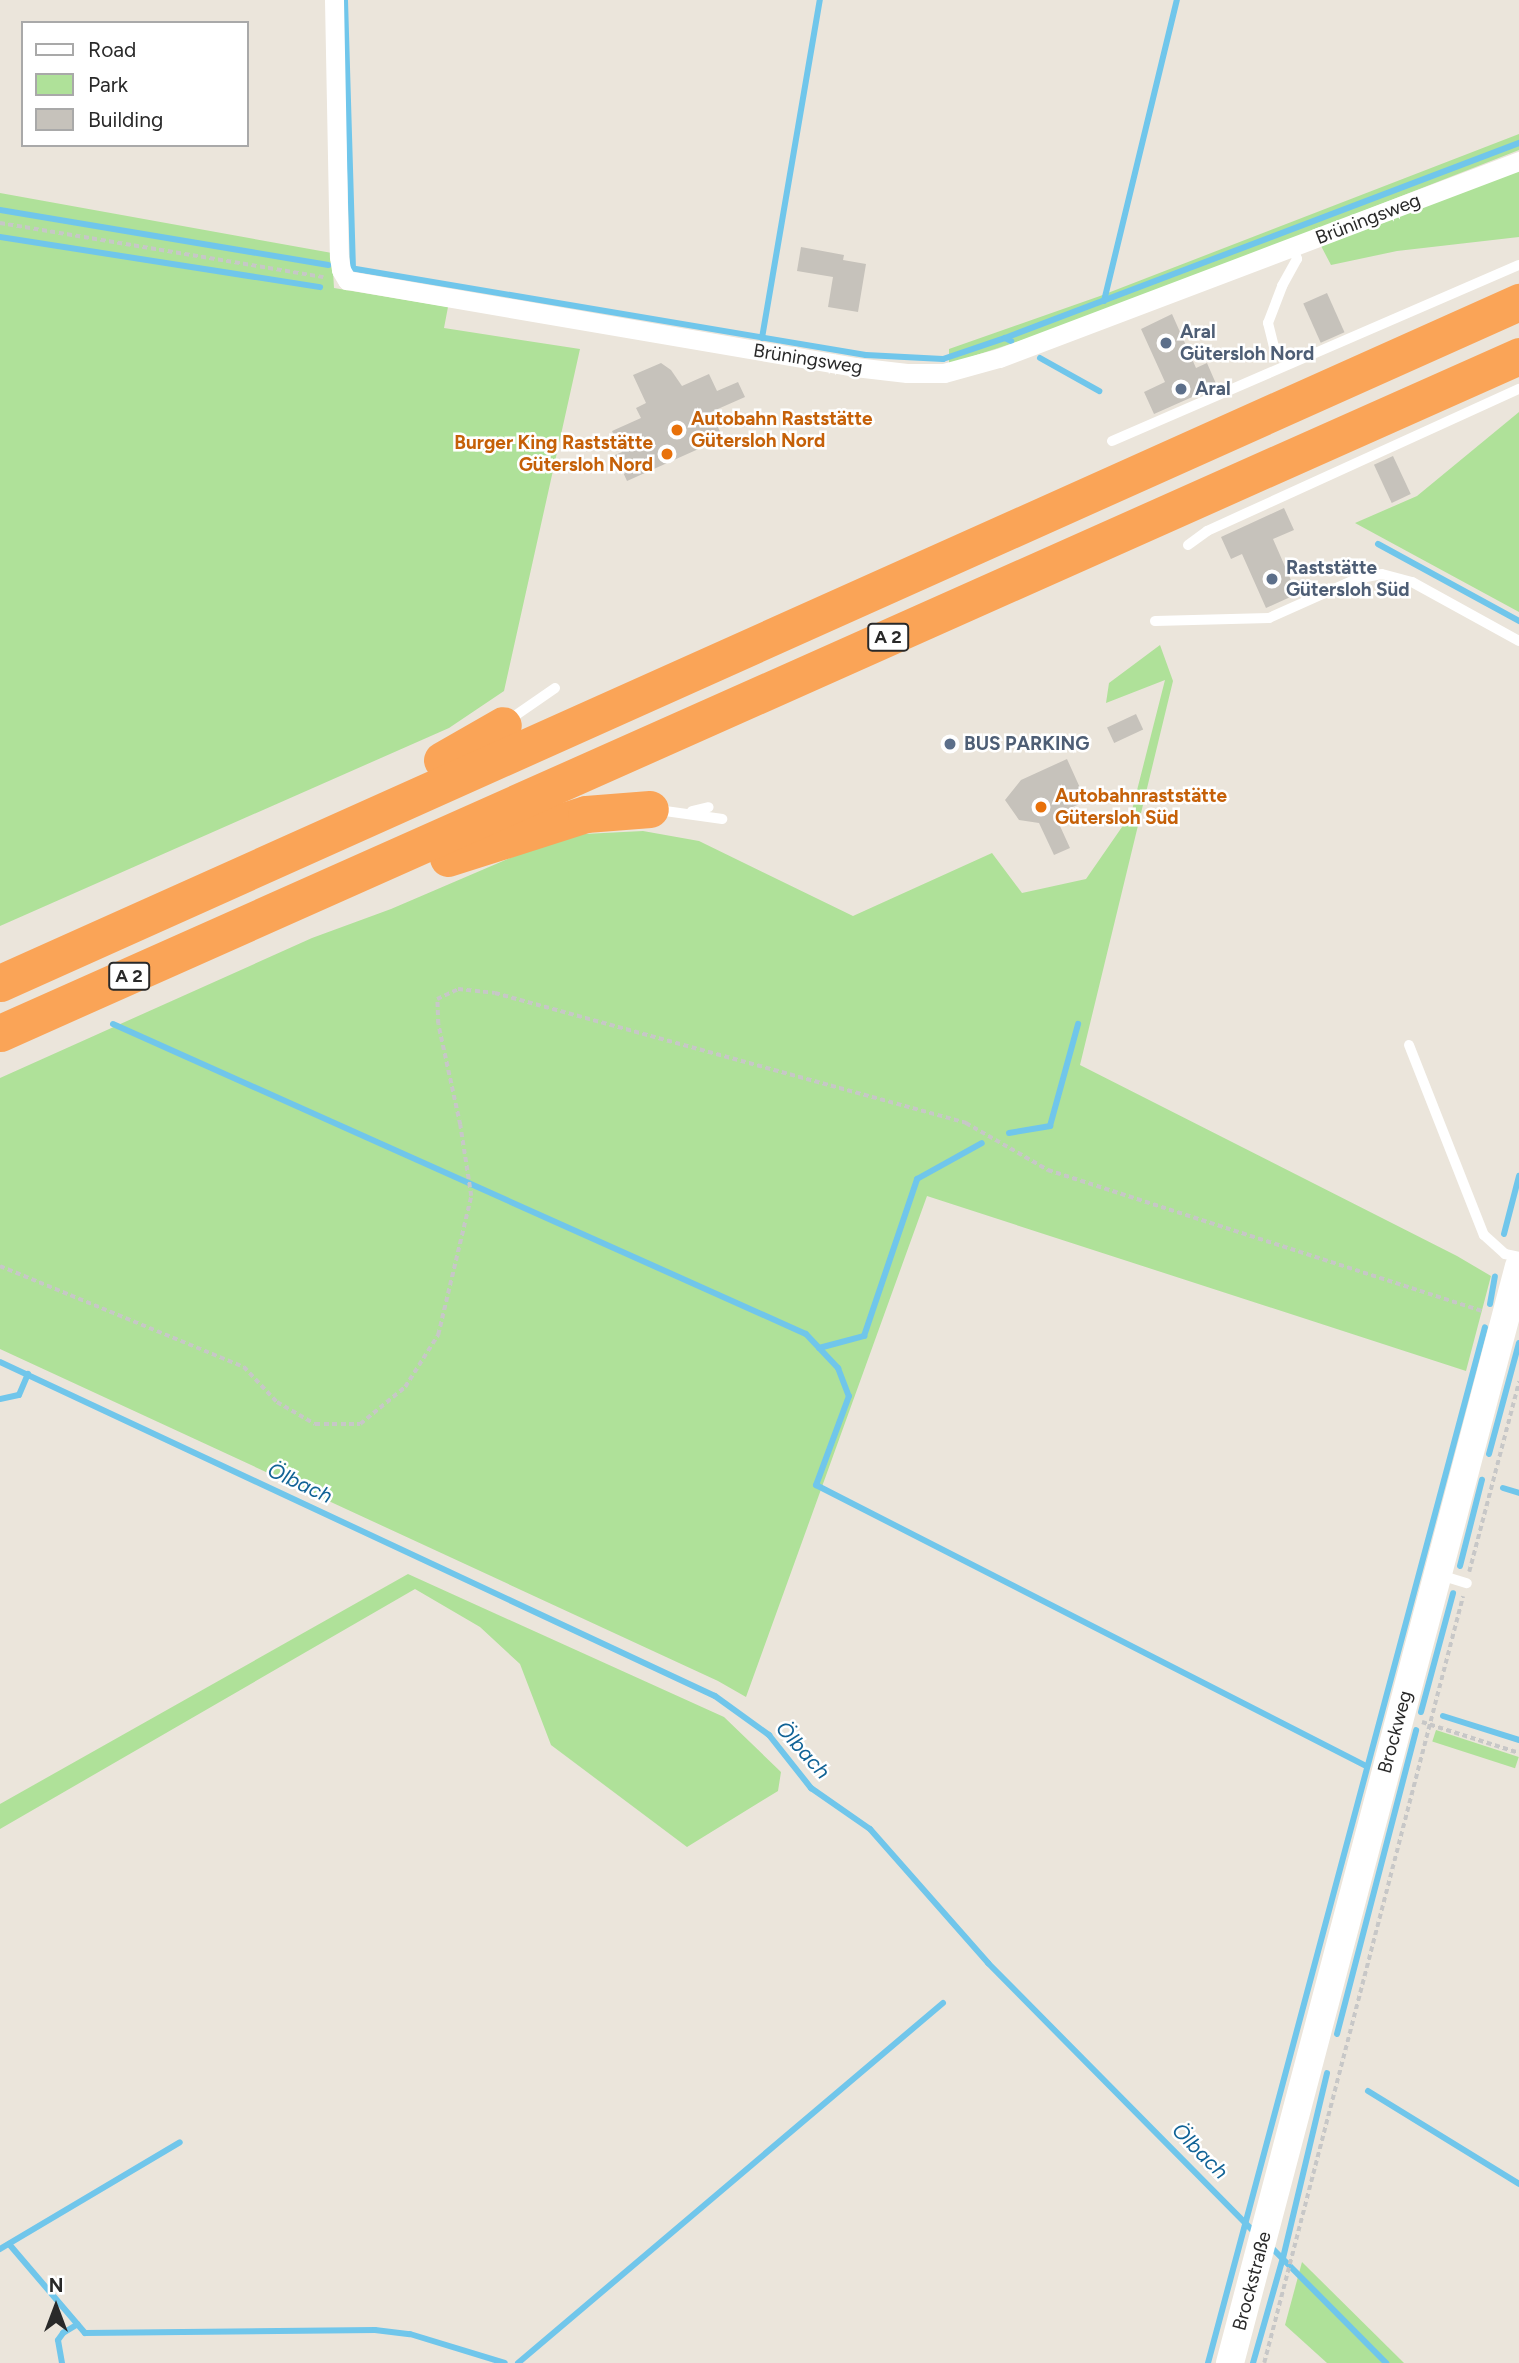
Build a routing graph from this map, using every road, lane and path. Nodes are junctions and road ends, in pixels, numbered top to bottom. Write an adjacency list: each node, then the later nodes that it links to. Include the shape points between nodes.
1 (334, 0): 6 (street, via 339,257)
2 (1519, 161): 4 (street, Brüningsweg)
3 (0, 223): 6 (path)
4 (1293, 247): 6 (street, Brüningsweg, via 999,358 944,373 855,367); 8 (lane, via 1297,259 1268,323)
5 (1519, 265): 11 (lane)
6 (347, 280)
7 (1519, 302): 20 (highway, A 2)
8 (1275, 351)
9 (1519, 356): 21 (highway, A 2)
10 (1519, 389): 12 (lane, via 1207,531)
11 (1112, 440)
12 (1188, 545)
13 (1155, 621): 14 (lane, via 1269,618 1356,579 1382,573 1412,582)
14 (1519, 641)
15 (555, 688): 16 (lane)
16 (503, 725): 20 (highway, via 464,750 316,821)
17 (709, 807): 18 (lane)
18 (657, 810): 19 (lane); 21 (highway, via 561,820 328,900)
19 (722, 819)
20 (238, 876): 22 (highway, A 2)
21 (257, 919): 23 (highway, A 2)
22 (0, 983)
23 (0, 1033)
24 (1409, 1045): 25 (lane, via 1484,1235 1504,1254)
25 (1519, 1258)
26 (0, 1266): 28 (path, via 244,1367 277,1402 315,1424 359,1424 405,1387 438,1335 471,1196 438,1024 437,999 458,989 495,993 967,1123 1048,1170)
27 (1519, 1266): 28 (street, Brockweg)
28 (1505, 1318): 30 (street, Brockweg)
29 (1519, 1381): 31 (path)
30 (1436, 1574): 31 (lane); 32 (street, Brockweg)
31 (1467, 1583): 33 (path)
32 (1400, 1714): 33 (path); 35 (street, Brockweg)
33 (1430, 1725): 34 (path); 37 (path)
34 (1519, 1753)
35 (1274, 2199): 36 (street, Brockstraße)
36 (1230, 2363)
37 (1264, 2363)

